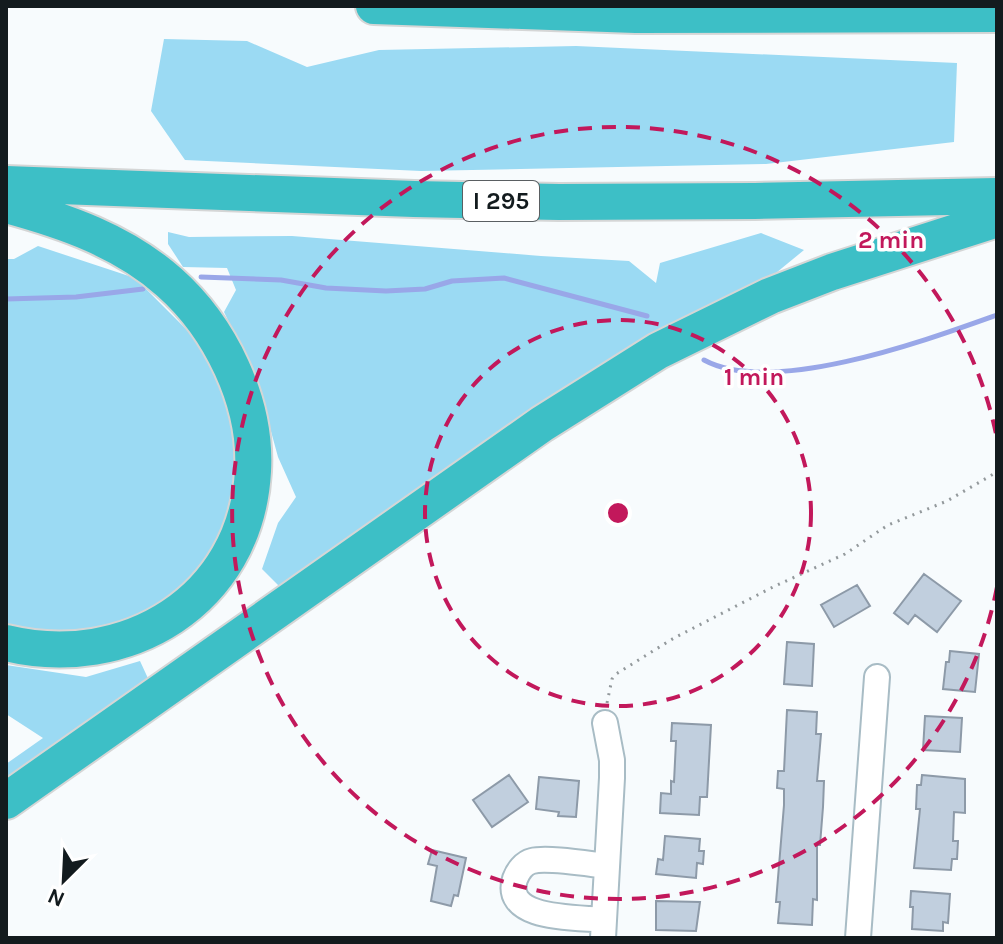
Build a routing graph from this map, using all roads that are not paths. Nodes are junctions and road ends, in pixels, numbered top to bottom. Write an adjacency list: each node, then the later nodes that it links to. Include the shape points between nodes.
1 (374, 6): 2 (highway, via 636,15)
2 (997, 14)
3 (6, 184): 4 (highway, I 295, via 559,202)
4 (997, 196)
5 (6, 205): 7 (highway, via 92,233 123,249 193,307 231,368 248,417 253,470 244,521 224,563 172,617 130,639 92,648 52,650)
6 (997, 219): 10 (highway, via 770,296 658,351 529,433)
7 (6, 643)
8 (877, 677): 13 (street)
9 (605, 723): 11 (street, via 612,760)
10 (6, 801)
11 (607, 866): 12 (street); 12 (street, via 533,861 519,870 514,886 520,903 535,913)
12 (604, 929)
13 (858, 938)

